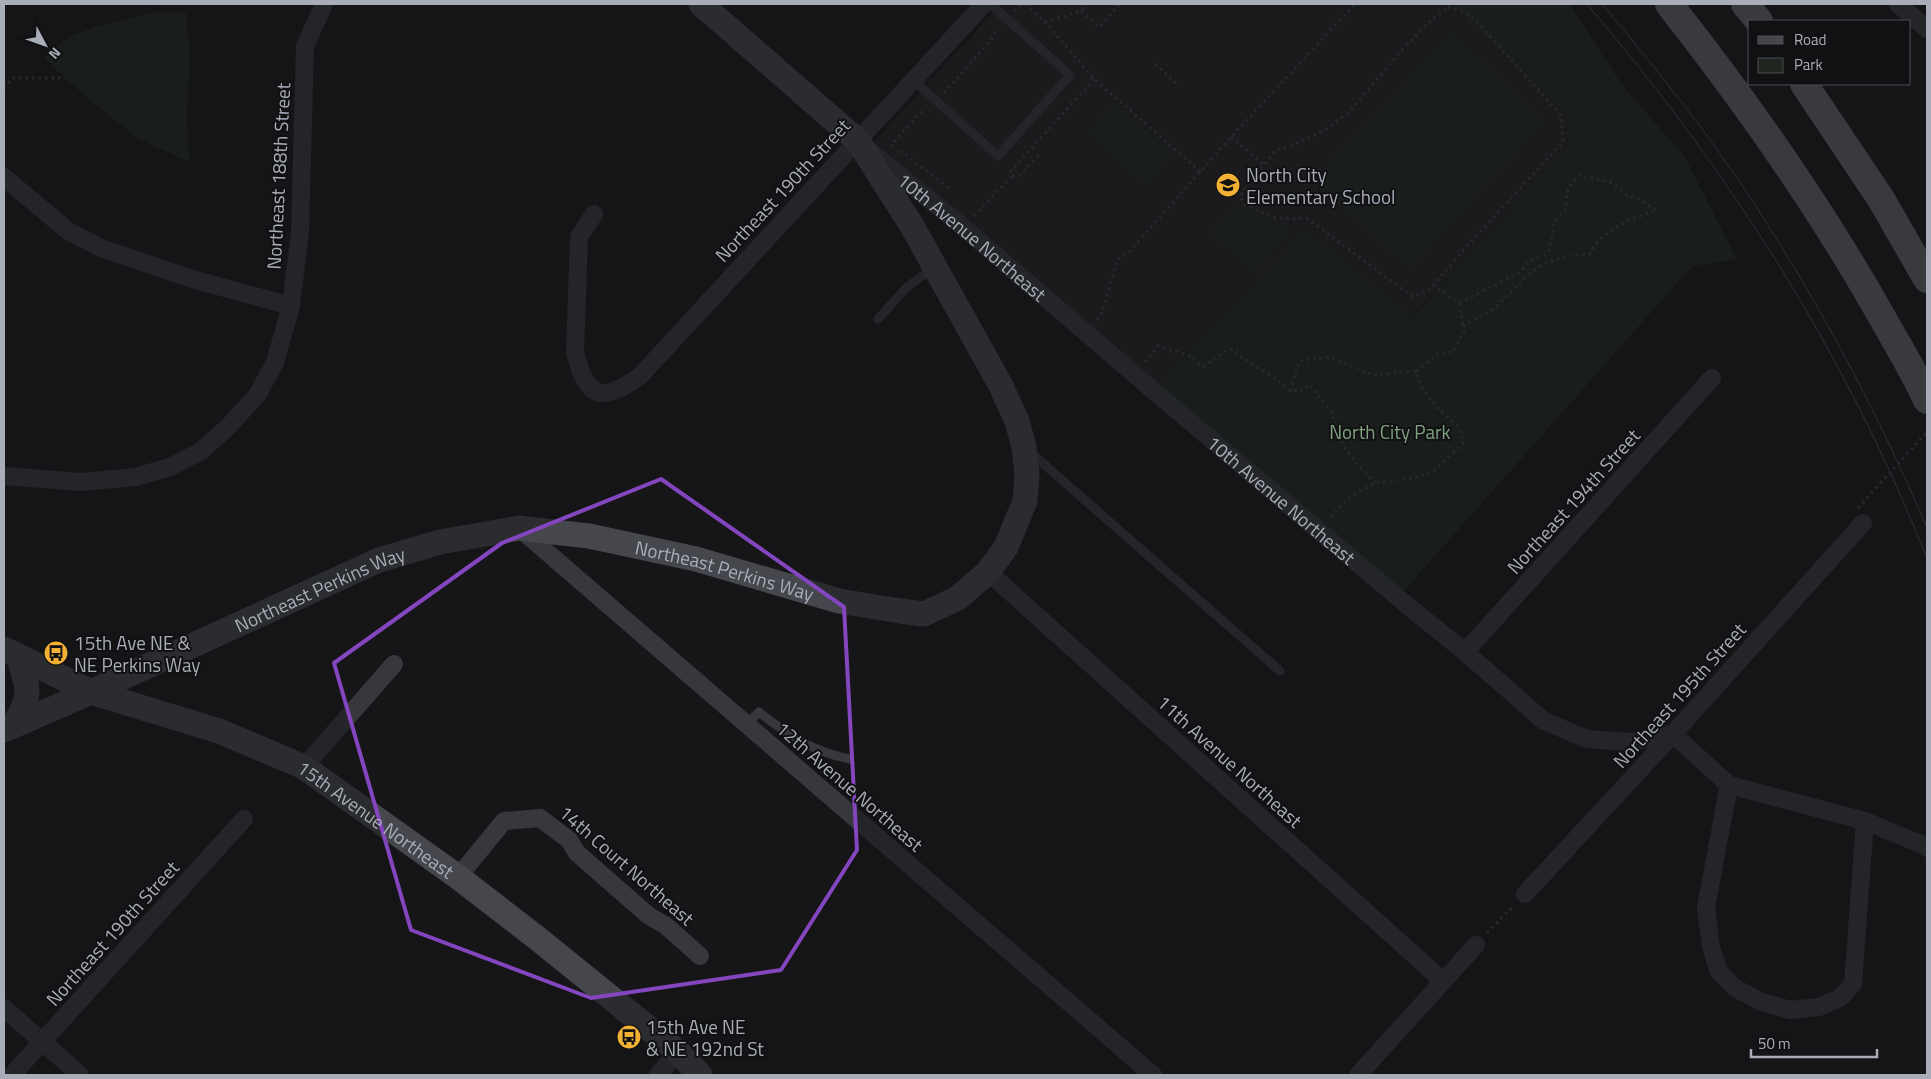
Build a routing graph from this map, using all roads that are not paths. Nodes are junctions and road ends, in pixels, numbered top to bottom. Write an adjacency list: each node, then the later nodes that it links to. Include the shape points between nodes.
1 (324, 4): 17 (street, Northeast 188th Street, via 304,46 300,232)
2 (701, 4): 12 (main road, 10th Avenue Northeast)
3 (984, 4): 10 (street, Northeast 190th Street)
4 (990, 4): 10 (lane, via 1070,76 998,156)
5 (1669, 4): 20 (highway, via 1750,110 1819,212)
6 (1746, 4): 8 (highway)
7 (1898, 4): 9 (street)
8 (1758, 20)
9 (1927, 29)
10 (913, 80): 12 (street, Northeast 190th Street)
11 (1805, 85): 16 (highway, via 1881,199)
12 (858, 141): 14 (street, Northeast 190th Street, via 640,376 616,392 604,394 595,392 586,382 575,352 579,237); 15 (main road, Northeast Perkins Way); 27 (street, 10th Avenue Northeast)
13 (4, 177): 17 (street, via 68,230 101,248 192,279)
14 (594, 214)
15 (935, 266): 18 (lane, via 906,288); 21 (main road, Northeast Perkins Way, via 1000,384 1017,421)
16 (1927, 279)
17 (291, 306): 22 (street, Northeast 188th Street, via 275,362 258,394 201,451 170,467 136,477 80,482)
18 (878, 319)
19 (1712, 378): 27 (street, Northeast 194th Street)
20 (1927, 400)
21 (1024, 447): 25 (main road, Northeast Perkins Way, via 1025,501 1006,547); 29 (lane)
22 (4, 476)
23 (1863, 523): 33 (street, Northeast 195th Street)
24 (519, 528): 25 (main road, Northeast Perkins Way, via 589,536 696,559 839,601 924,614 958,598); 30 (main road, Northeast Perkins Way, via 440,542 379,560); 31 (street, 12th Avenue Northeast)
25 (988, 572): 44 (street, 11th Avenue Northeast)
26 (11, 652): 30 (main road, 15th Avenue Northeast); 32 (main road, via 28,687 24,708)
27 (1465, 652): 33 (street, 10th Avenue Northeast, via 1544,721 1587,739 1631,742)
28 (394, 664): 35 (street)
29 (1280, 671)
30 (91, 692): 32 (main road, Northeast Perkins Way); 35 (main road, 15th Avenue Northeast, via 219,731)
31 (746, 725): 34 (lane, via 760,712 794,738 829,755); 52 (street, 12th Avenue Northeast)
32 (8, 728)
33 (1673, 734): 36 (street); 41 (street, Northeast 195th Street)
34 (850, 758)
35 (304, 767): 40 (main road, 15th Avenue Northeast)
36 (1729, 785): 38 (street); 38 (street, via 1706,907 1711,947 1719,972 1734,988 1762,1002 1790,1010 1819,1007 1840,998 1853,984)
37 (244, 819): 46 (street, Northeast 190th Street)
38 (1865, 821): 39 (street)
39 (1927, 848)
40 (458, 878): 43 (street, 14th Court Northeast, via 504,821 540,818 569,840 577,853 649,916 665,925); 47 (main road, 15th Avenue Northeast)
41 (1525, 894)
42 (1476, 945): 44 (street)
43 (700, 956)
44 (1443, 981): 53 (street)
45 (4, 1008): 46 (street)
46 (43, 1041): 48 (street, Northeast 190th Street); 49 (street)
47 (678, 1052): 50 (street); 51 (main road, 15th Avenue Northeast)
48 (12, 1075)
49 (80, 1075)
50 (658, 1075)
51 (700, 1075)
52 (1153, 1075)
53 (1358, 1075)

